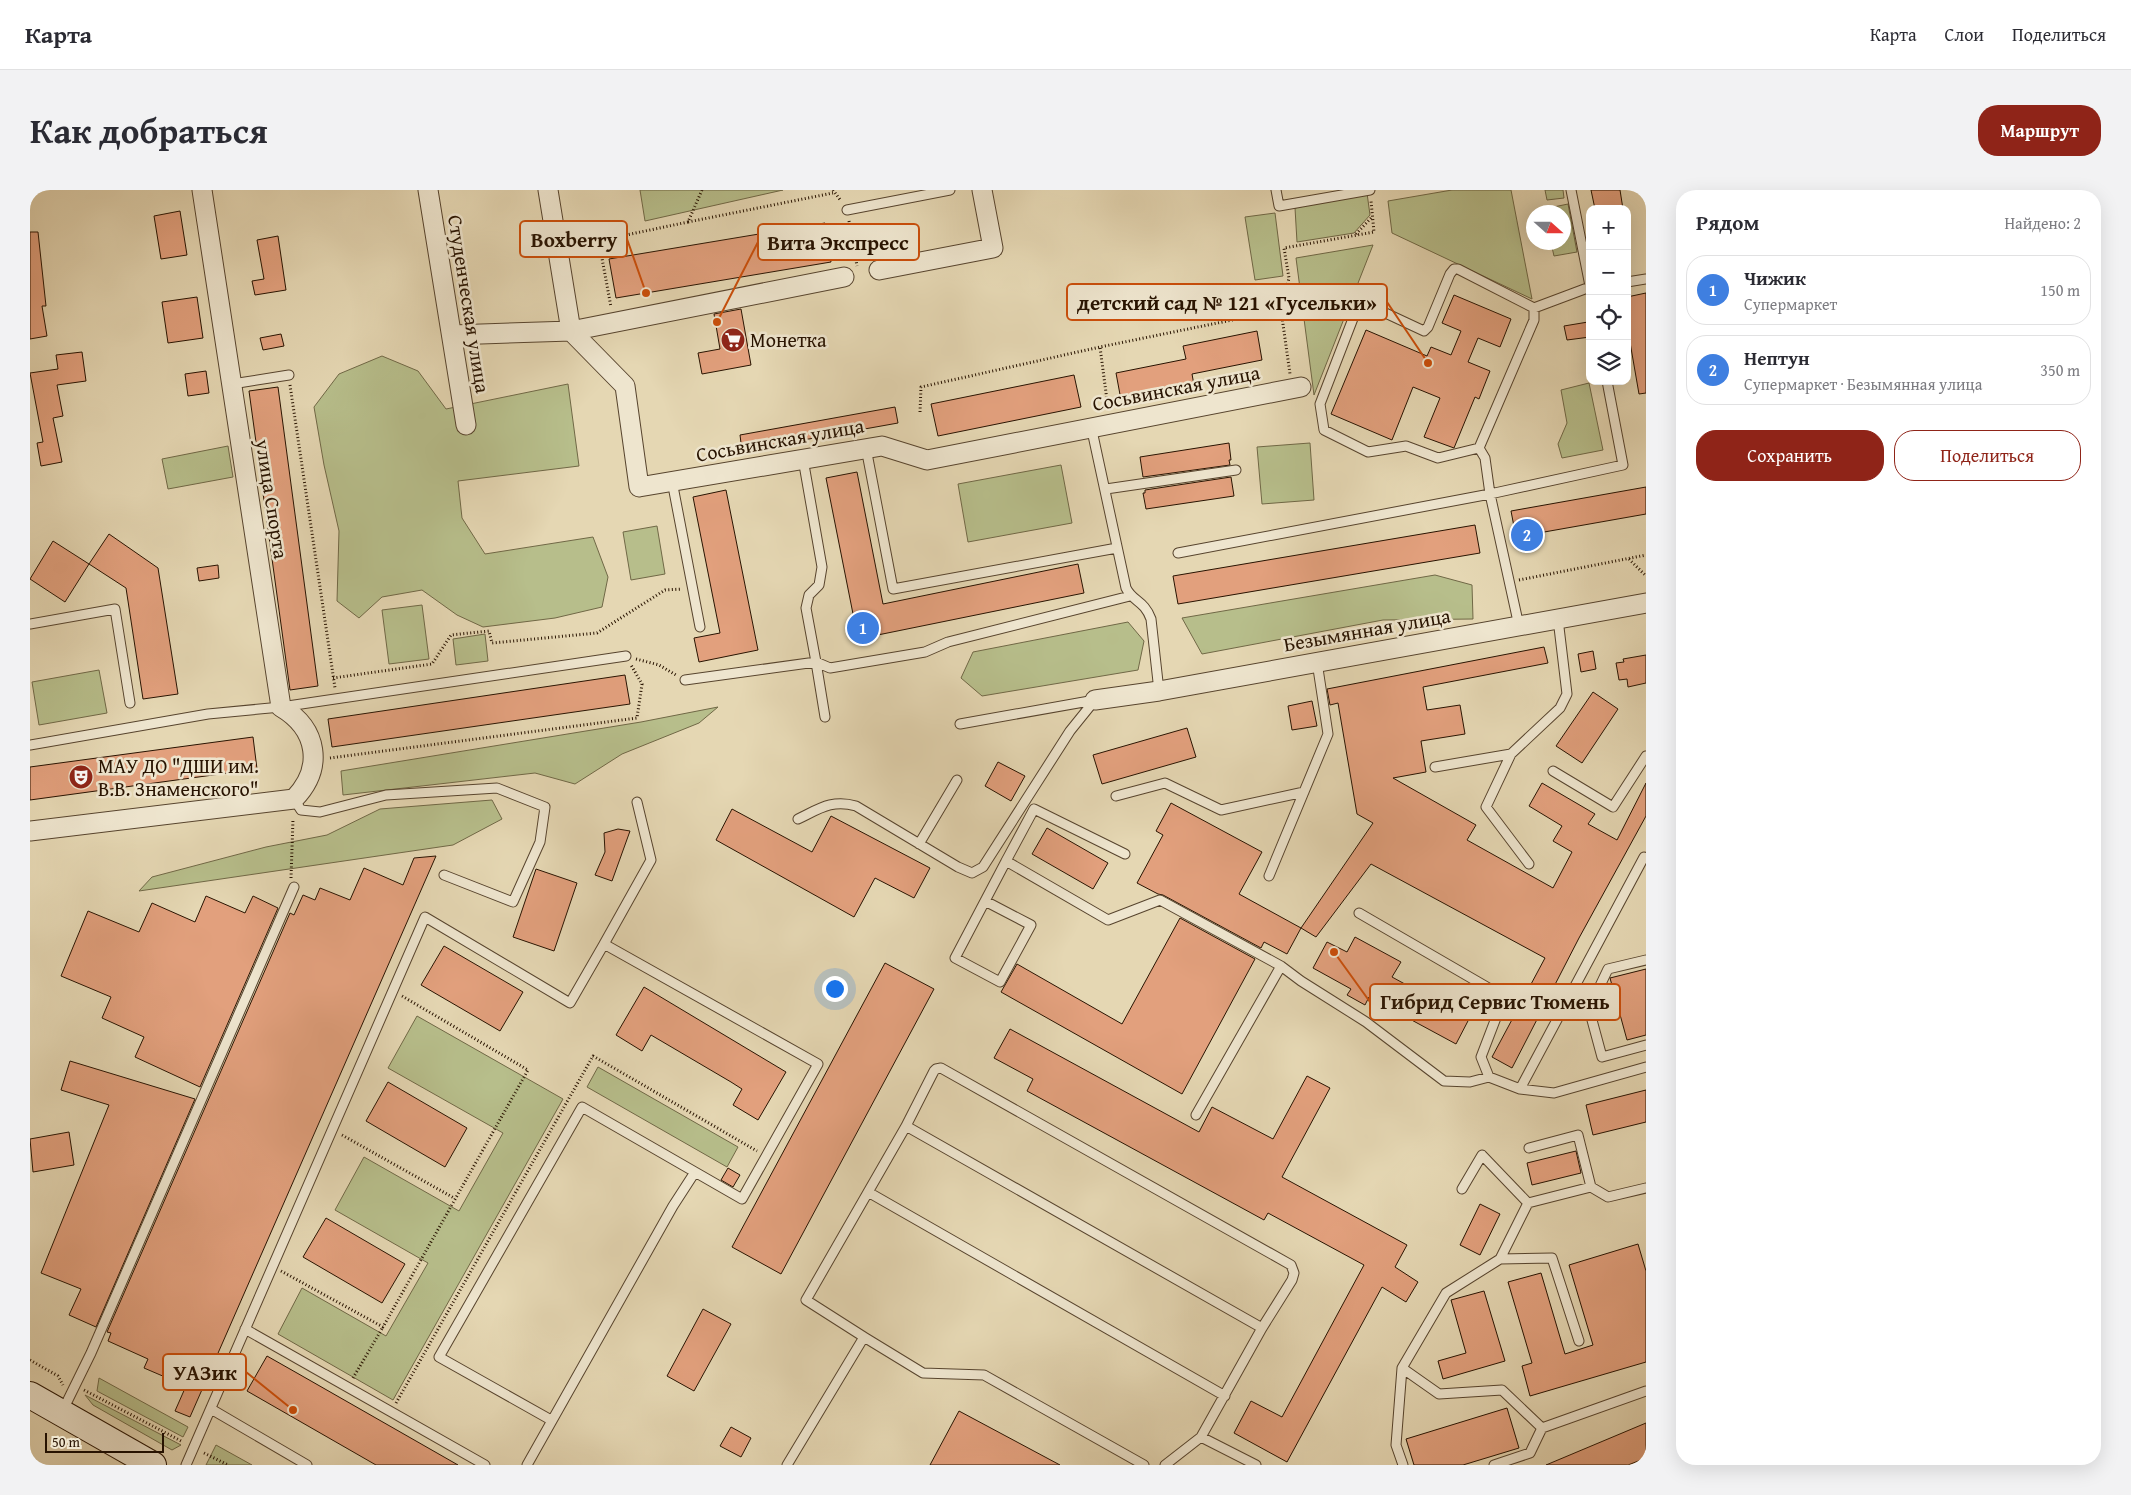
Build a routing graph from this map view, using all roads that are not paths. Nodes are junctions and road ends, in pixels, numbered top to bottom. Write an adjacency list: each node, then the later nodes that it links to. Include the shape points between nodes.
1 (202, 190): 20 (street, улица Спорта)
2 (428, 190): 18 (street, Студенческая улица)
3 (548, 190): 17 (street)
4 (950, 190): 9 (lane)
5 (982, 190): 11 (street, via 993,248)
6 (1276, 190): 7 (lane, via 1279,206)
7 (1370, 190)
8 (1571, 190): 10 (lane)
9 (846, 210)
10 (1586, 266)
11 (879, 270)
12 (851, 276): 17 (street)
13 (1646, 279): 14 (lane)
14 (1631, 281)
15 (1586, 288): 16 (lane)
16 (1534, 308): 26 (lane, via 1534,320); 26 (lane, via 1458,269 1450,274 1424,332 1359,303 1320,404 1324,430 1368,452 1406,446 1438,458)
17 (571, 331): 18 (street); 29 (street, Сосьвинская улица, via 625,386 639,487)
18 (452, 335): 23 (street, Студенческая улица)
19 (289, 375): 20 (lane)
20 (232, 384): 47 (street, улица Спорта)
21 (1608, 385): 31 (lane, via 1623,465)
22 (1297, 388): 24 (street, Сосьвинская улица)
23 (466, 424)
24 (1091, 426): 25 (street, Сосьвинская улица, via 927,460 882,446); 30 (lane)
25 (866, 448): 27 (street, Сосьвинская улица); 32 (lane, via 893,589)
26 (1479, 448): 31 (lane, via 1486,458)
27 (803, 459): 29 (street, Сосьвинская улица); 41 (lane, via 822,566 819,585 809,595 806,608)
28 (1236, 470): 30 (lane)
29 (672, 482): 39 (lane)
30 (1106, 489): 32 (lane)
31 (1490, 494): 33 (lane); 38 (lane)
32 (1117, 548): 34 (lane)
33 (1178, 553)
34 (1130, 596): 41 (lane, via 948,642 925,652 830,668); 44 (lane, via 1144,605 1151,619)
35 (1646, 603): 36 (street, Безымянная улица)
36 (1558, 619): 38 (street, Безымянная улица); 51 (lane, via 1567,685 1565,702)
37 (30, 624): 46 (lane, via 115,609)
38 (1519, 626): 42 (street, Безымянная улица)
39 (700, 627)
40 (626, 656): 47 (lane)
41 (816, 662): 43 (lane); 48 (lane)
42 (1317, 662): 44 (street, Безымянная улица); 56 (lane, via 1328,734)
43 (685, 680)
44 (1160, 691): 45 (street, Безымянная улица)
45 (1095, 700): 49 (lane); 62 (lane, via 1070,731 982,867 972,873)
46 (130, 703)
47 (281, 707): 50 (lane, via 208,714); 58 (street, via 299,720 310,739 313,760 308,781)
48 (825, 717)
49 (960, 724)
50 (30, 745)
51 (1511, 754): 53 (lane); 66 (lane, via 1486,807)
52 (1646, 756): 54 (lane, via 1613,807)
53 (1435, 767)
54 (1553, 771)
55 (957, 780): 62 (lane)
56 (1304, 792): 57 (lane, via 1220,810 1165,783); 68 (lane)
57 (1116, 796)
58 (294, 798): 61 (street); 67 (lane, via 300,810 320,812 386,795 497,788 545,807 540,842 513,902)
59 (637, 802): 72 (lane, via 650,860)
60 (798, 819): 62 (lane, via 832,803 844,803 856,806)
61 (30, 831)
62 (918, 844)
63 (1125, 854): 65 (lane, via 1034,809)
64 (1644, 857): 78 (lane)
65 (1006, 861): 70 (lane); 74 (lane, via 1108,920 1160,900)
66 (1529, 864)
67 (444, 875)
68 (1269, 876)
69 (294, 887): 98 (lane)
70 (985, 901): 70 (lane, via 955,958 1000,982 1031,925)
71 (1358, 913): 77 (lane, via 1504,997 1481,1057)
72 (604, 944): 82 (lane, via 818,1064 742,1199); 90 (lane, via 570,1003 425,917)
73 (1646, 960): 75 (lane, via 1608,970 1589,1009 1602,1056)
74 (1281, 966): 77 (lane, via 1366,1022 1444,1081 1470,1082); 79 (lane)
75 (1646, 1045)
76 (1646, 1067): 78 (lane, via 1554,1093)
77 (1490, 1078): 78 (lane)
78 (1520, 1089)
79 (1196, 1115)
80 (906, 1126): 86 (lane); 89 (lane); 89 (lane, via 936,1068 946,1069 1290,1266 1294,1273 1292,1280)
81 (1529, 1148): 83 (lane, via 1578,1134)
82 (694, 1172): 99 (lane); 99 (lane, via 582,1107 439,1357)
83 (1591, 1186): 84 (lane, via 1608,1197); 87 (lane)
84 (1646, 1188)
85 (1462, 1189): 87 (lane, via 1482,1155)
86 (868, 1192): 91 (lane, via 806,1300); 96 (lane)
87 (1528, 1204): 88 (lane)
88 (1500, 1259): 92 (lane, via 1552,1258); 93 (lane, via 1446,1293)
89 (1262, 1328): 96 (lane)
90 (245, 1329): 97 (lane); 105 (lane)
91 (864, 1337): 107 (lane); 108 (lane, via 922,1373 984,1375)
92 (1579, 1341)
93 (1402, 1368): 100 (lane, via 1439,1394 1502,1390); 111 (lane, via 1396,1444)
94 (1646, 1391): 100 (lane)
95 (30, 1395): 98 (main road)
96 (1225, 1396): 101 (lane)
97 (211, 1409): 103 (lane); 104 (lane)
98 (62, 1413): 102 (main road)
99 (551, 1420): 106 (lane)
100 (1542, 1428): 112 (lane, via 1530,1453)
101 (1201, 1436): 109 (lane); 110 (lane)
102 (152, 1465)
103 (186, 1465)
104 (307, 1465)
105 (485, 1465)
106 (527, 1465)
107 (787, 1465)
108 (1144, 1465)
109 (1165, 1465)
110 (1256, 1465)
111 (1402, 1465)
112 (1494, 1465)

